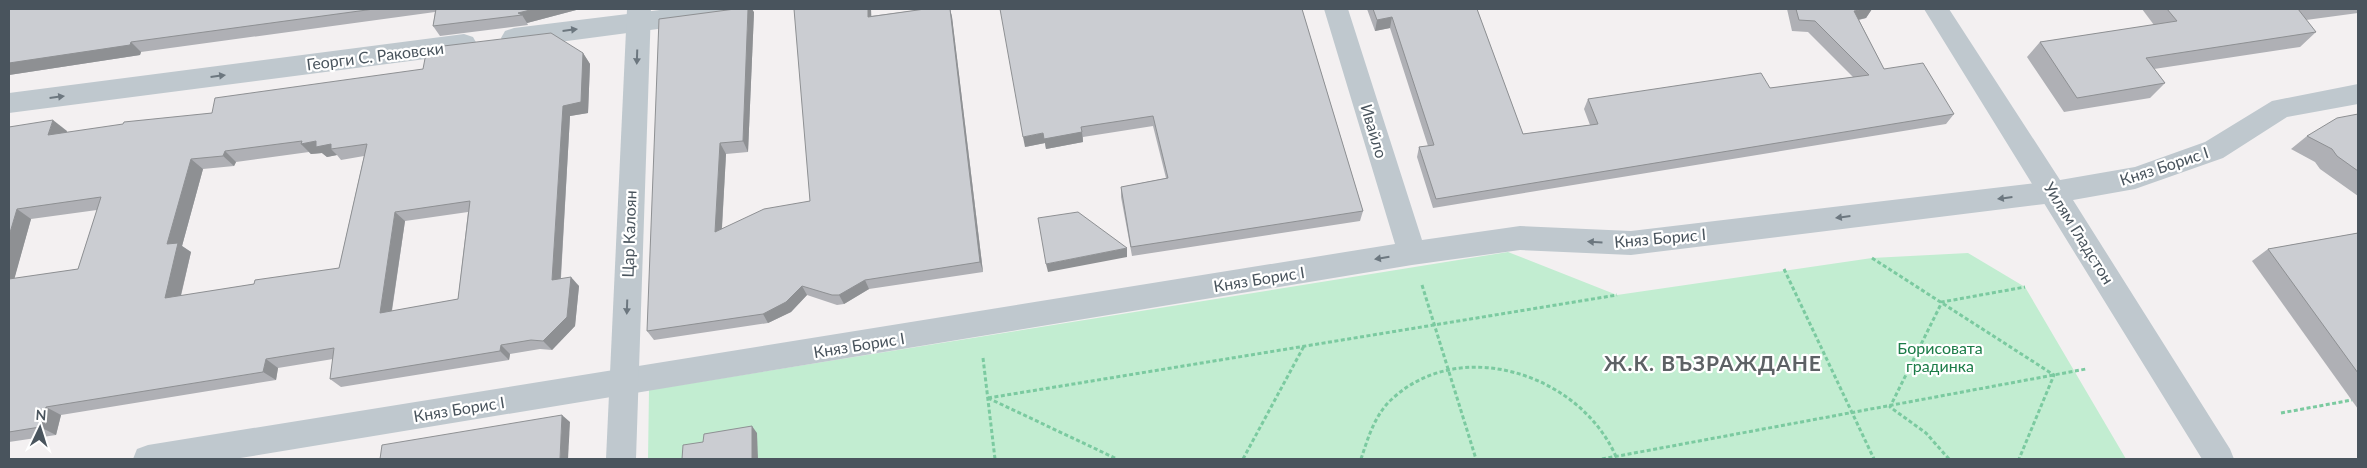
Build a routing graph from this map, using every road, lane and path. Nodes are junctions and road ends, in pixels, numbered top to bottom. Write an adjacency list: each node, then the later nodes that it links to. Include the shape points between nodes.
1 (741, 9): 4 (street, Георги С. Раковски)
2 (1336, 9): 8 (street, Ивайло)
3 (1936, 9): 7 (street, Уилям Гладстон)
4 (638, 15): 6 (street, Георги С. Раковски, one-way to 4); 20 (street, Цар Калоян, one-way to 20)
5 (2358, 94): 7 (street, Княз Борис I, via 2281,108 2214,150 2135,178)
6 (9, 104)
7 (2053, 192): 8 (street, Княз Борис I, one-way to 8, via 1631,243 1520,238); 38 (street, Уилям Гладстон)
8 (1412, 253): 14 (path); 20 (street, Княз Борис I, one-way to 20)
9 (1872, 258): 13 (path)
10 (1784, 269): 24 (path)
11 (2025, 287): 13 (path)
12 (1617, 295): 14 (path)
13 (1942, 302): 19 (path); 23 (path)
14 (1435, 326): 15 (path); 18 (path)
15 (1304, 346): 21 (path); 31 (path)
16 (983, 354): 21 (path)
17 (2086, 369): 19 (path)
18 (1448, 370): 26 (path, via 1498,368 1535,378 1569,398 1597,426); 32 (path, via 1423,378 1392,400 1370,429); 33 (path)
19 (2054, 375): 23 (path); 37 (path)
20 (624, 383): 27 (street, Княз Борис I); 28 (street, Цар Калоян)
21 (988, 398): 29 (path); 30 (path)
22 (2352, 400): 25 (path)
23 (1890, 407): 24 (path); 36 (path, via 1926,433)
24 (1851, 412): 26 (path); 35 (path)
25 (2281, 413)
26 (1617, 458): 34 (path)
27 (148, 459)
28 (621, 459)
29 (995, 459)
30 (1117, 459)
31 (1243, 459)
32 (1361, 459)
33 (1476, 459)
34 (1602, 459)
35 (1874, 459)
36 (1950, 459)
37 (2019, 459)
38 (2219, 459)

